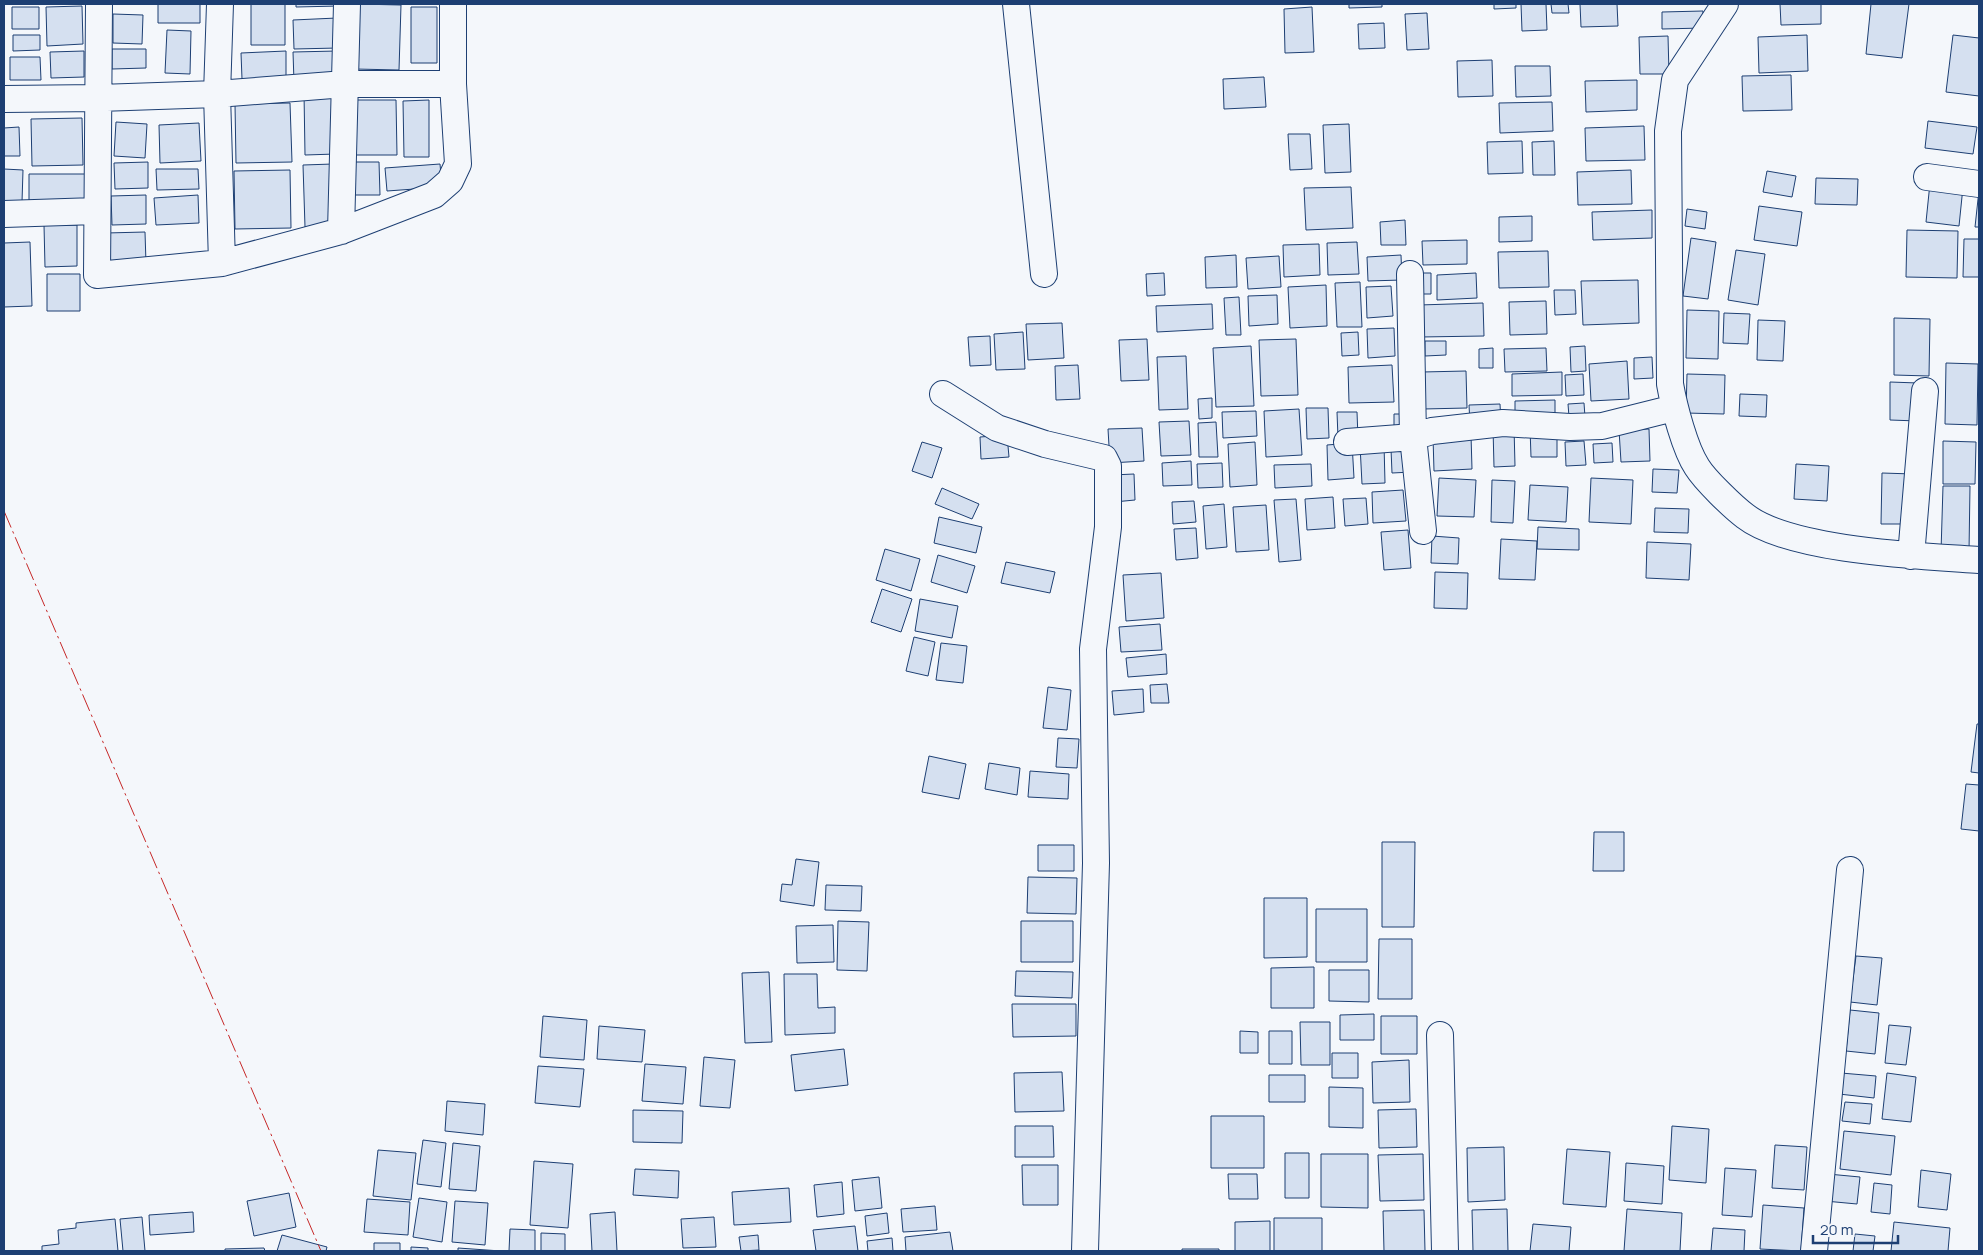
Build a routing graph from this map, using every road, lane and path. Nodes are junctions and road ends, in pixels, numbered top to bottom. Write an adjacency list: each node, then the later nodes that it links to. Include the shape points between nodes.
1 (99, 4): 10 (street)
2 (220, 4): 9 (street)
3 (347, 4): 7 (street)
4 (453, 4): 8 (street)
5 (1016, 4): 18 (street)
6 (1725, 4): 22 (street, via 1675,80 1668,131 1668,363)
7 (345, 84): 8 (street); 9 (street); 16 (street)
8 (453, 84): 16 (street, via 458,164 450,181 434,195)
9 (217, 94): 10 (street); 17 (street)
10 (99, 98): 11 (street); 14 (street)
11 (4, 99)
12 (1927, 177): 13 (street)
13 (1979, 184)
14 (96, 211): 15 (street); 17 (street, via 97,275)
15 (4, 214)
16 (342, 231): 17 (street)
17 (222, 263)
18 (1044, 274)
19 (1410, 274): 23 (street)
20 (1924, 391): 26 (street)
21 (943, 394): 30 (street, via 998,428 1045,444 1104,458 1108,466 1108,527 1093,649 1096,863)
22 (1674, 408): 23 (street, via 1602,426 1503,423 1432,431); 26 (street, via 1697,468 1746,517 1771,530 1809,541)
23 (1413, 437): 24 (street); 25 (street)
24 (1347, 442)
25 (1423, 531)
26 (1911, 556): 27 (street)
27 (1979, 560)
28 (1850, 870): 32 (street)
29 (1440, 1035): 31 (street)
30 (1085, 1251)
31 (1445, 1251)
32 (1814, 1251)

